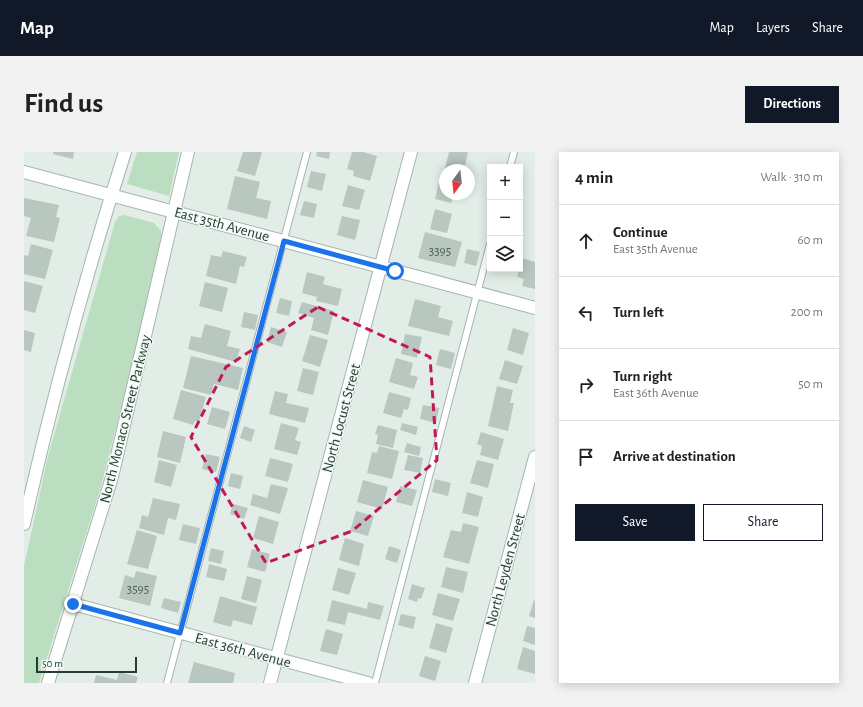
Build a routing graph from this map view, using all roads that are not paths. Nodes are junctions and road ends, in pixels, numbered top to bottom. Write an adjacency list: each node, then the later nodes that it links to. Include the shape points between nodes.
1 (125, 152): 8 (street)
2 (188, 152): 9 (street, North Monaco Street Parkway)
3 (307, 152): 10 (lane)
4 (411, 152): 12 (street, North Locust Street)
5 (514, 152): 6 (lane)
6 (511, 164)
7 (24, 172): 8 (street, East 35th Avenue)
8 (111, 195): 9 (street, East 35th Avenue); 16 (street, via 41,449)
9 (175, 212): 10 (street, East 35th Avenue); 17 (street, North Monaco Street Parkway, via 112,477)
10 (284, 241): 12 (street, East 35th Avenue); 18 (lane)
11 (487, 255): 13 (lane)
12 (381, 267): 13 (street, East 35th Avenue); 19 (street, North Locust Street)
13 (477, 293): 14 (street, East 35th Avenue); 24 (lane)
14 (535, 308)
15 (535, 457): 25 (street, North Leyden Street)
16 (24, 524)
17 (73, 604): 18 (street, East 36th Avenue); 20 (street, North Monaco Street Parkway)
18 (180, 633): 19 (street, East 36th Avenue); 21 (lane)
19 (277, 659): 22 (street, North Locust Street); 23 (street, East 36th Avenue)
20 (48, 683)
21 (167, 683)
22 (270, 683)
23 (368, 683)
24 (375, 683)
25 (475, 683)

